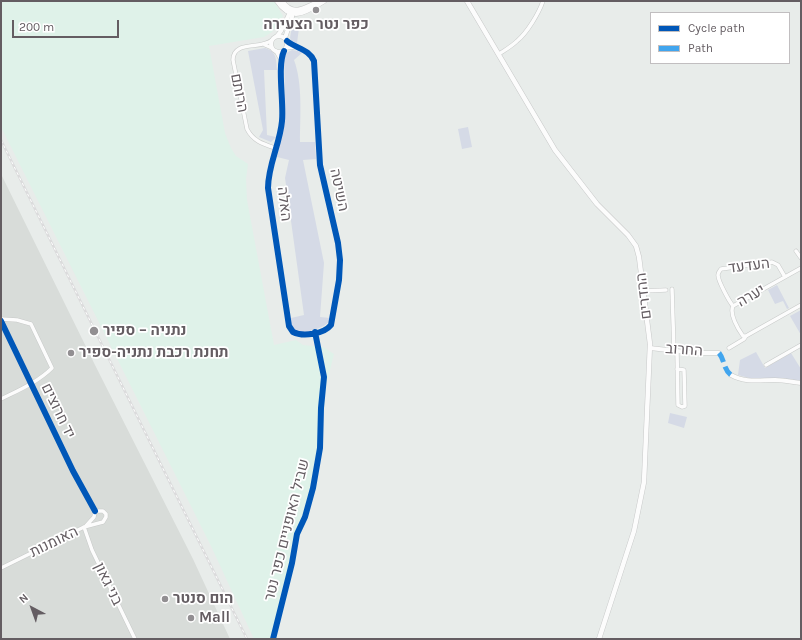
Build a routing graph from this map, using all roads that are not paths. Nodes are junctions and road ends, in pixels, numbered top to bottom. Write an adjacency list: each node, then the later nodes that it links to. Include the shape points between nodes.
1 (277, 1): 7 (main road)
2 (282, 1): 7 (main road)
3 (319, 1): 7 (main road)
4 (324, 1): 7 (main road, via 302,13)
5 (467, 1): 15 (main road, ההדרים)
6 (542, 1): 15 (street, via 531,24 519,40)
7 (291, 12): 8 (street); 10 (street)
8 (277, 36): 9 (street); 10 (street)
9 (272, 40): 11 (street, הרותם); 13 (street)
10 (286, 40): 12 (street, השיטה); 14 (street, via 288,45)
11 (264, 44): 13 (street); 17 (street, הרותם, via 240,48 234,54 233,60 247,129 256,141)
12 (296, 47): 14 (street); 28 (street, השיטה, via 308,52 314,61 320,165 340,260 332,323 325,330)
13 (274, 49): 14 (street); 16 (street, האלה)
14 (285, 50): 16 (street, האלה)
15 (499, 54): 24 (main road, ההדרים, via 560,157 597,204 623,229 636,246)
16 (281, 61): 17 (street, האלה, via 282,116)
17 (276, 148): 28 (street, האלה, via 268,175 268,188 288,323 290,329 296,333)
18 (796, 250): 19 (street)
19 (801, 258)
20 (801, 268): 21 (street, יערה)
21 (786, 277): 26 (street, יערה); 26 (street, העדעד, via 778,265 772,262 721,269 718,277)
22 (672, 289): 33 (street)
23 (666, 290): 24 (street)
24 (644, 291): 31 (main road, ההדרים)
25 (801, 305): 29 (street)
26 (733, 306): 29 (street, יערה, via 735,320 743,336)
27 (1, 320): 39 (street, יד חרוצים); 39 (street, via 17,320 31,324 49,361 52,368)
28 (310, 333)
29 (746, 336): 32 (street)
30 (801, 345): 35 (street)
31 (650, 348): 33 (street, החרוב); 45 (main road, ההדרים, via 641,499 634,532)
32 (730, 348)
33 (675, 351): 34 (street, החרוב); 36 (street)
34 (719, 353)
35 (766, 365)
36 (677, 369): 36 (street, via 678,405 682,407 685,406 684,370)
37 (731, 375): 38 (street, via 751,381)
38 (801, 383)
39 (30, 384): 40 (street); 41 (street, יד חרוצים)
40 (1, 399)
41 (95, 511): 42 (street, via 94,517); 42 (street, האומנות, via 103,511 106,514 103,522)
42 (84, 527): 43 (street, האומנות); 44 (street, בני גאון, via 92,550)
43 (1, 568)
44 (135, 639)
45 (598, 639)

